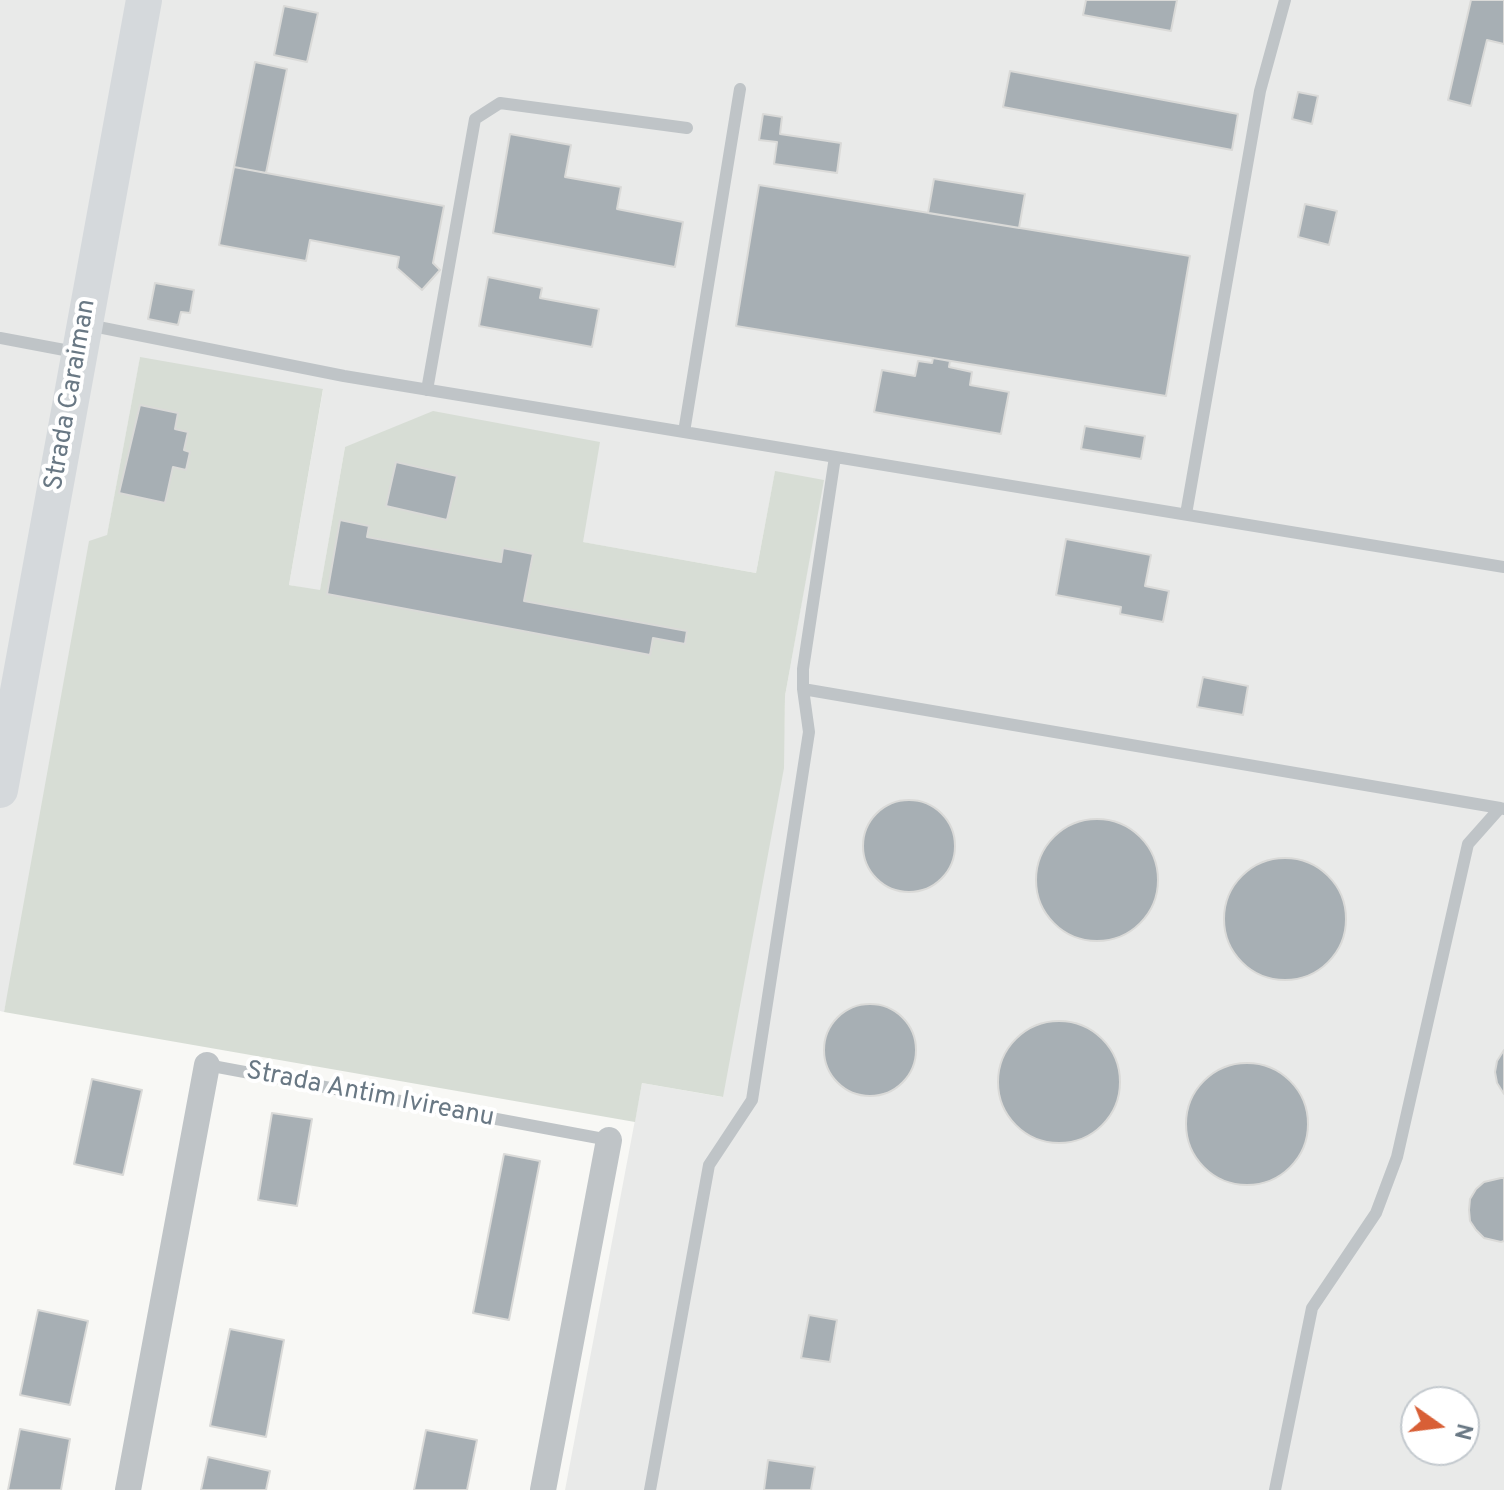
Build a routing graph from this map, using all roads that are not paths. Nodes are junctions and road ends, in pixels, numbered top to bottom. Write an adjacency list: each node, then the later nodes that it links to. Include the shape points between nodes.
1 (144, 0): 6 (street, Strada Caraiman)
2 (1285, 0): 10 (lane, via 1260,91)
3 (740, 89): 8 (lane)
4 (687, 128): 7 (lane, via 500,103 475,119)
5 (0, 338): 6 (lane)
6 (82, 339): 7 (lane); 13 (street, Strada Caraiman)
7 (427, 390): 8 (lane)
8 (684, 432): 9 (lane)
9 (835, 457): 10 (lane); 12 (lane)
10 (1186, 514): 11 (lane)
11 (1504, 567)
12 (803, 689): 15 (lane); 20 (lane, via 809,732 752,1100 709,1165)
13 (6, 725): 14 (street, Strada Caraiman)
14 (0, 790)
15 (1502, 809): 21 (lane, via 1468,844 1397,1157 1382,1199 1312,1308)
16 (207, 1065): 17 (lane, Strada Antim Ivireanu); 18 (street, Strada Antim Ivireanu)
17 (609, 1140): 19 (street, Strada Antim Ivireanu)
18 (128, 1490)
19 (543, 1490)
20 (650, 1490)
21 (1275, 1490)

